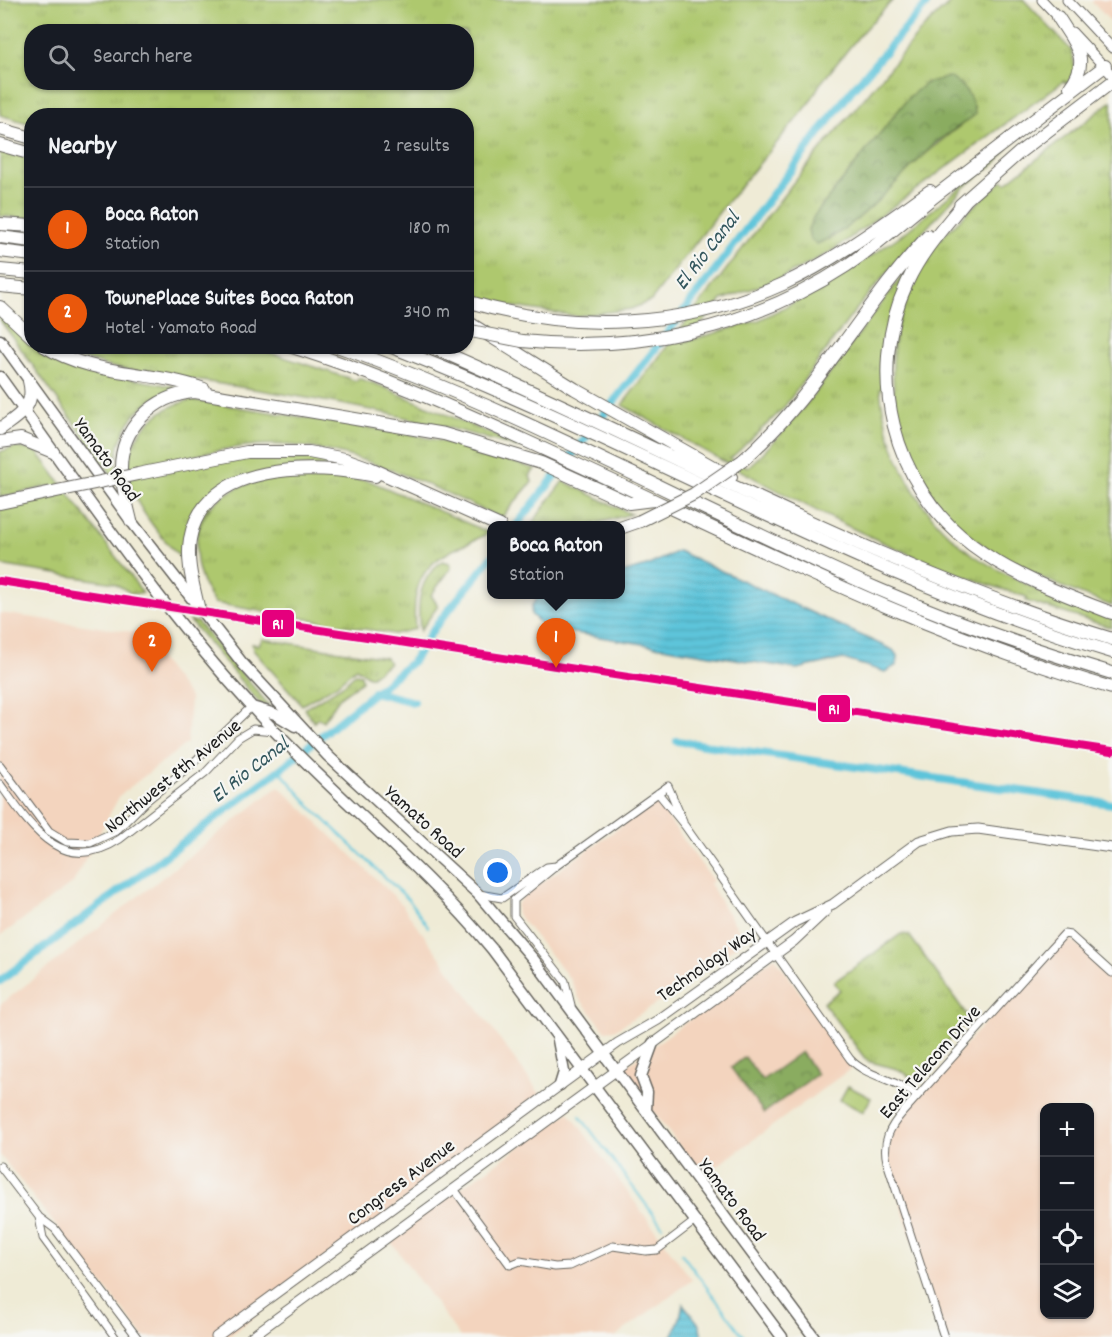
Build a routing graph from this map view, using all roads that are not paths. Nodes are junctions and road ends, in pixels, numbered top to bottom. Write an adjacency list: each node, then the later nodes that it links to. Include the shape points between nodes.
1 (1042, 0): 3 (main road)
2 (1067, 0): 4 (main road)
3 (1058, 17): 5 (main road); 7 (highway, via 1081,62 1078,76)
4 (1112, 48)
5 (1110, 67): 7 (highway)
6 (1112, 82): 13 (highway, via 1020,152)
7 (1060, 100): 9 (highway)
8 (0, 129): 10 (highway)
9 (1015, 134): 24 (highway, via 984,150 819,264 777,286 715,308 611,323 562,321); 28 (highway, bridge, via 844,267 769,308 699,331 632,343 522,341)
10 (24, 136)
11 (0, 145): 12 (highway)
12 (24, 152)
13 (965, 201): 50 (highway, bridge, via 898,270 789,415 742,461 694,494); 52 (highway, via 920,259 894,317 888,388 899,446 928,500 972,545 1020,574)
14 (0, 224): 15 (highway)
15 (24, 226)
16 (0, 237): 17 (highway)
17 (24, 240)
18 (0, 251): 19 (highway)
19 (24, 254)
20 (0, 270): 21 (highway)
21 (24, 272)
22 (0, 286): 23 (highway)
23 (24, 289)
24 (474, 303)
25 (0, 307): 27 (highway)
26 (474, 326): 47 (highway)
27 (24, 330)
28 (474, 332)
29 (0, 340): 36 (main road, Yamato Road)
30 (59, 354): 37 (highway, via 96,368 188,383)
31 (311, 354): 45 (highway, via 418,393)
32 (358, 354): 55 (highway, via 412,374 904,600 1037,650)
33 (409, 354): 39 (highway)
34 (445, 354): 39 (highway)
35 (0, 377): 38 (main road, Yamato Road)
36 (29, 381): 38 (highway, via 32,397); 48 (main road, Yamato Road)
37 (220, 395): 45 (highway, via 472,441 541,463 629,504); 48 (highway, via 195,392 175,396 155,405 136,423 126,441 121,465)
38 (24, 411): 40 (highway); 43 (main road, Yamato Road)
39 (574, 419): 41 (highway)
40 (0, 429)
41 (613, 437): 47 (highway); 54 (highway, via 899,576)
42 (0, 442): 43 (highway, via 21,439)
43 (53, 452): 57 (main road, Yamato Road, via 168,606)
44 (386, 477): 46 (highway, bridge, via 345,459 282,450 233,454); 49 (highway); 51 (highway, via 327,469 297,470 247,479 219,492 199,514 190,540 190,568)
45 (653, 500): 56 (highway, via 903,615 1002,653)
46 (0, 502)
47 (788, 512): 53 (highway, via 972,592)
48 (131, 521): 51 (main road, Yamato Road)
49 (488, 521)
50 (625, 526)
51 (199, 611): 59 (main road, Yamato Road)
52 (1112, 613)
53 (1112, 639)
54 (1112, 652)
55 (1112, 673)
56 (1112, 688)
57 (251, 707): 58 (main road, Yamato Road); 59 (main road, via 275,714); 60 (street, Northwest 8th Avenue, via 116,831 90,843 67,842 49,831)
58 (274, 731): 61 (street, Northwest 8th Avenue, via 247,732 206,772 120,839 92,852 66,850 48,842); 72 (main road, Yamato Road, via 462,915)
59 (306, 732): 66 (main road, Yamato Road)
60 (0, 765)
61 (0, 784)
62 (658, 793): 63 (street); 63 (street, via 668,786); 65 (street)
63 (685, 826): 68 (street)
64 (1112, 848): 67 (main road, Technology Way, via 986,830 952,831 919,841)
65 (556, 866): 66 (street, via 547,867 502,898); 71 (street, via 516,898 512,910 565,981)
66 (478, 894): 71 (main road, Yamato Road)
67 (831, 905): 68 (main road, Technology Way, via 802,918); 69 (main road, Technology Way, via 810,928)
68 (767, 942): 69 (street); 74 (main road, Technology Way)
69 (776, 954): 73 (main road, Technology Way); 79 (street, via 853,1062 863,1070 902,1084)
70 (1112, 973): 79 (street, East Telecom Drive, via 1066,933)
71 (572, 1010): 74 (main road, Yamato Road)
72 (558, 1036): 75 (main road, Yamato Road); 77 (main road, via 564,1072)
73 (653, 1043): 76 (main road, Technology Way); 80 (main road, via 641,1076 647,1092)
74 (604, 1053): 75 (main road, Congress Avenue); 76 (main road, Yamato Road)
75 (582, 1068): 77 (main road, Congress Avenue); 78 (main road, Yamato Road)
76 (616, 1069): 78 (main road, Congress Avenue); 80 (main road, Yamato Road)
77 (560, 1085): 87 (main road, Congress Avenue)
78 (595, 1085): 82 (main road, Congress Avenue); 84 (main road, Yamato Road)
79 (917, 1096): 91 (street, East Telecom Drive, via 891,1128 886,1152)
80 (646, 1110): 90 (main road, Yamato Road)
81 (0, 1166): 83 (street)
82 (454, 1189): 84 (street, via 510,1265 520,1261 570,1266 613,1246 657,1250); 88 (main road, Congress Avenue)
83 (39, 1217): 85 (street, via 43,1238); 86 (street, via 55,1229)
84 (695, 1221): 89 (main road, Yamato Road)
85 (115, 1337)
86 (136, 1337)
87 (216, 1337)
88 (251, 1337)
89 (782, 1337)
90 (814, 1337)
91 (944, 1337)

